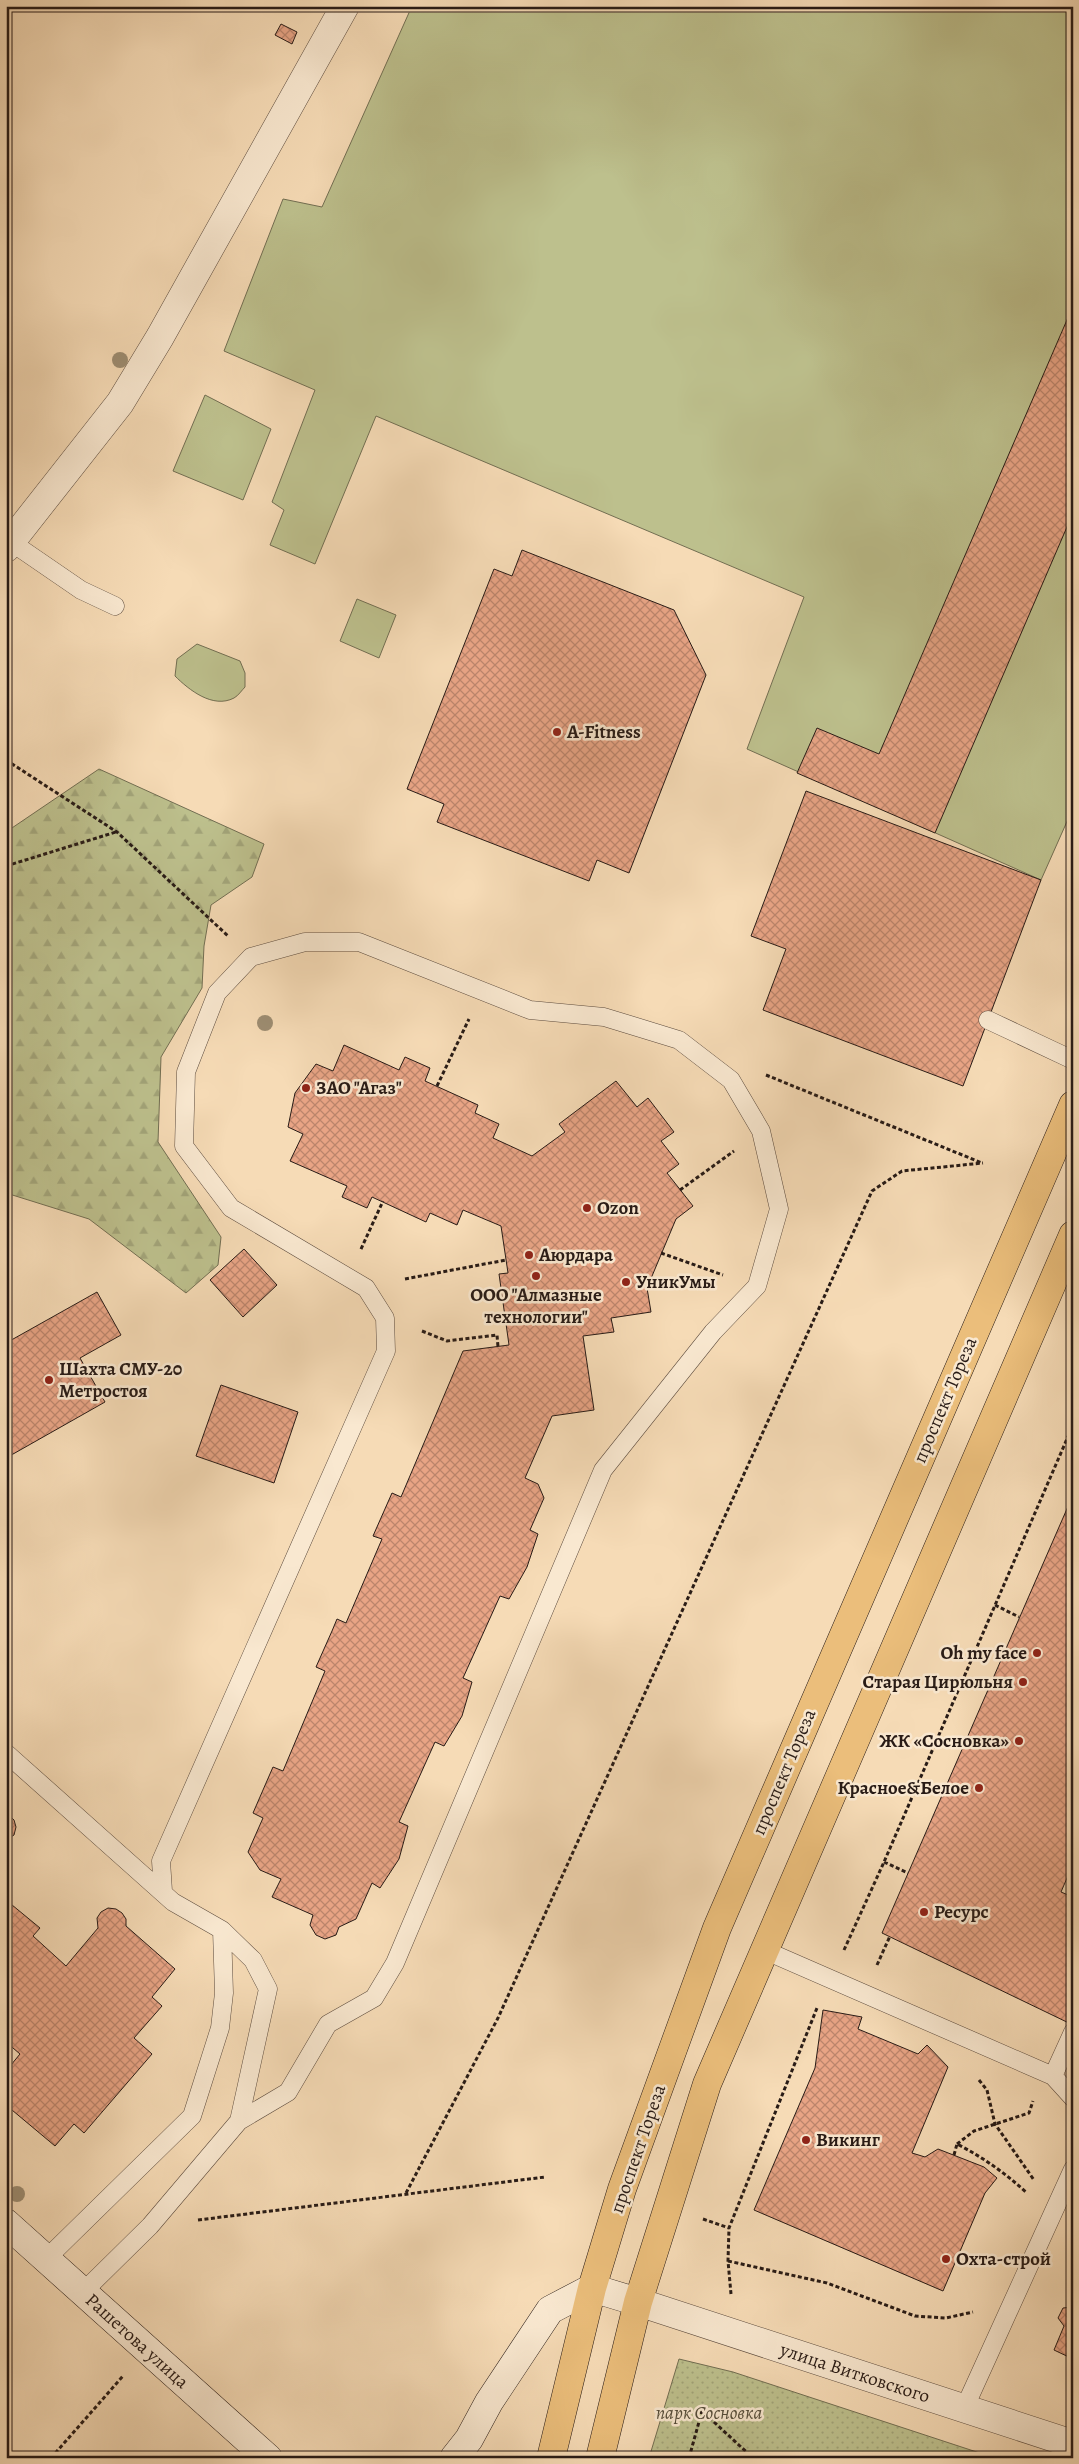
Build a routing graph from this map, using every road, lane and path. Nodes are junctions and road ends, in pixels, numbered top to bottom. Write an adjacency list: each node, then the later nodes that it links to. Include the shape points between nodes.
1 (345, 6): 2 (street, via 120,403)
2 (9, 545): 3 (lane, via 81,590)
3 (115, 606)
4 (6, 760): 5 (path)
5 (117, 832): 6 (path); 7 (path)
6 (6, 866)
7 (251, 958): 11 (lane, via 305,942 359,942 530,1010 604,1017 679,1040); 31 (lane, via 217,993 186,1072 184,1146 231,1208 366,1288 385,1318 386,1351 161,1861)
8 (472, 1012): 12 (path)
9 (988, 1020): 10 (lane)
10 (1073, 1060)
11 (731, 1080): 14 (lane); 47 (path, via 752,1069 983,1163 902,1171 872,1191 498,2018)
12 (437, 1086)
13 (1073, 1106): 54 (main road, проспект Тореза, via 717,1928 622,2189)
14 (760, 1131): 15 (path); 22 (lane, via 779,1209)
15 (680, 1190)
16 (382, 1202): 18 (path)
17 (1073, 1235): 34 (main road)
18 (359, 1253)
19 (661, 1253): 22 (path)
20 (506, 1260): 21 (path)
21 (405, 1279)
22 (757, 1286): 41 (lane, via 713,1332 603,1470 395,1963 374,1998 328,2024 288,2092)
23 (422, 1331): 24 (path, via 447,1341 497,1335)
24 (498, 1347)
25 (1073, 1425): 26 (path)
26 (995, 1606): 27 (path); 29 (path)
27 (1020, 1617)
28 (6, 1753): 31 (lane)
29 (884, 1862): 30 (path); 36 (path)
30 (908, 1873)
31 (163, 1892): 32 (lane, via 173,1902)
32 (222, 1930): 41 (lane, via 253,1960 268,1989); 52 (lane, via 224,1993 220,2028 192,2116)
33 (890, 1936): 35 (path)
34 (764, 1950): 36 (lane); 57 (main road, via 707,2084)
35 (876, 1967)
36 (831, 1980): 38 (lane); 51 (path)
37 (1073, 2032): 39 (lane)
38 (955, 2034): 39 (lane); 42 (path, via 965,2059 987,2090)
39 (1048, 2075): 40 (lane); 42 (path, via 1029,2113)
40 (1073, 2098)
41 (239, 2121): 50 (lane)
42 (995, 2124): 43 (path, via 974,2131); 43 (path, via 1035,2182 1029,2195 1000,2169)
43 (957, 2144): 44 (path)
44 (954, 2155)
45 (1073, 2169): 60 (lane)
46 (544, 2177): 47 (path)
47 (406, 2193): 50 (path)
48 (698, 2218): 51 (path)
49 (6, 2224): 52 (street, Рашетова улица)
50 (150, 2226): 55 (lane)
51 (729, 2228): 53 (path)
52 (46, 2259): 55 (street, Рашетова улица)
53 (728, 2261): 56 (path); 58 (path, via 827,2283 915,2316 946,2318)
54 (592, 2288): 57 (street, улица Витковского); 64 (street, via 550,2310); 65 (main road, проспект Тореза)
55 (83, 2292): 63 (street, Рашетова улица)
56 (731, 2295)
57 (638, 2302): 60 (street, улица Витковского); 66 (main road)
58 (979, 2311)
59 (128, 2370): 62 (path)
60 (964, 2409): 61 (street, улица Витковского)
61 (1073, 2444)
62 (51, 2458)
63 (268, 2458)
64 (454, 2458)
65 (550, 2458)
66 (600, 2458)
67 (689, 2458): 68 (path, via 702,2410)
68 (754, 2458)

